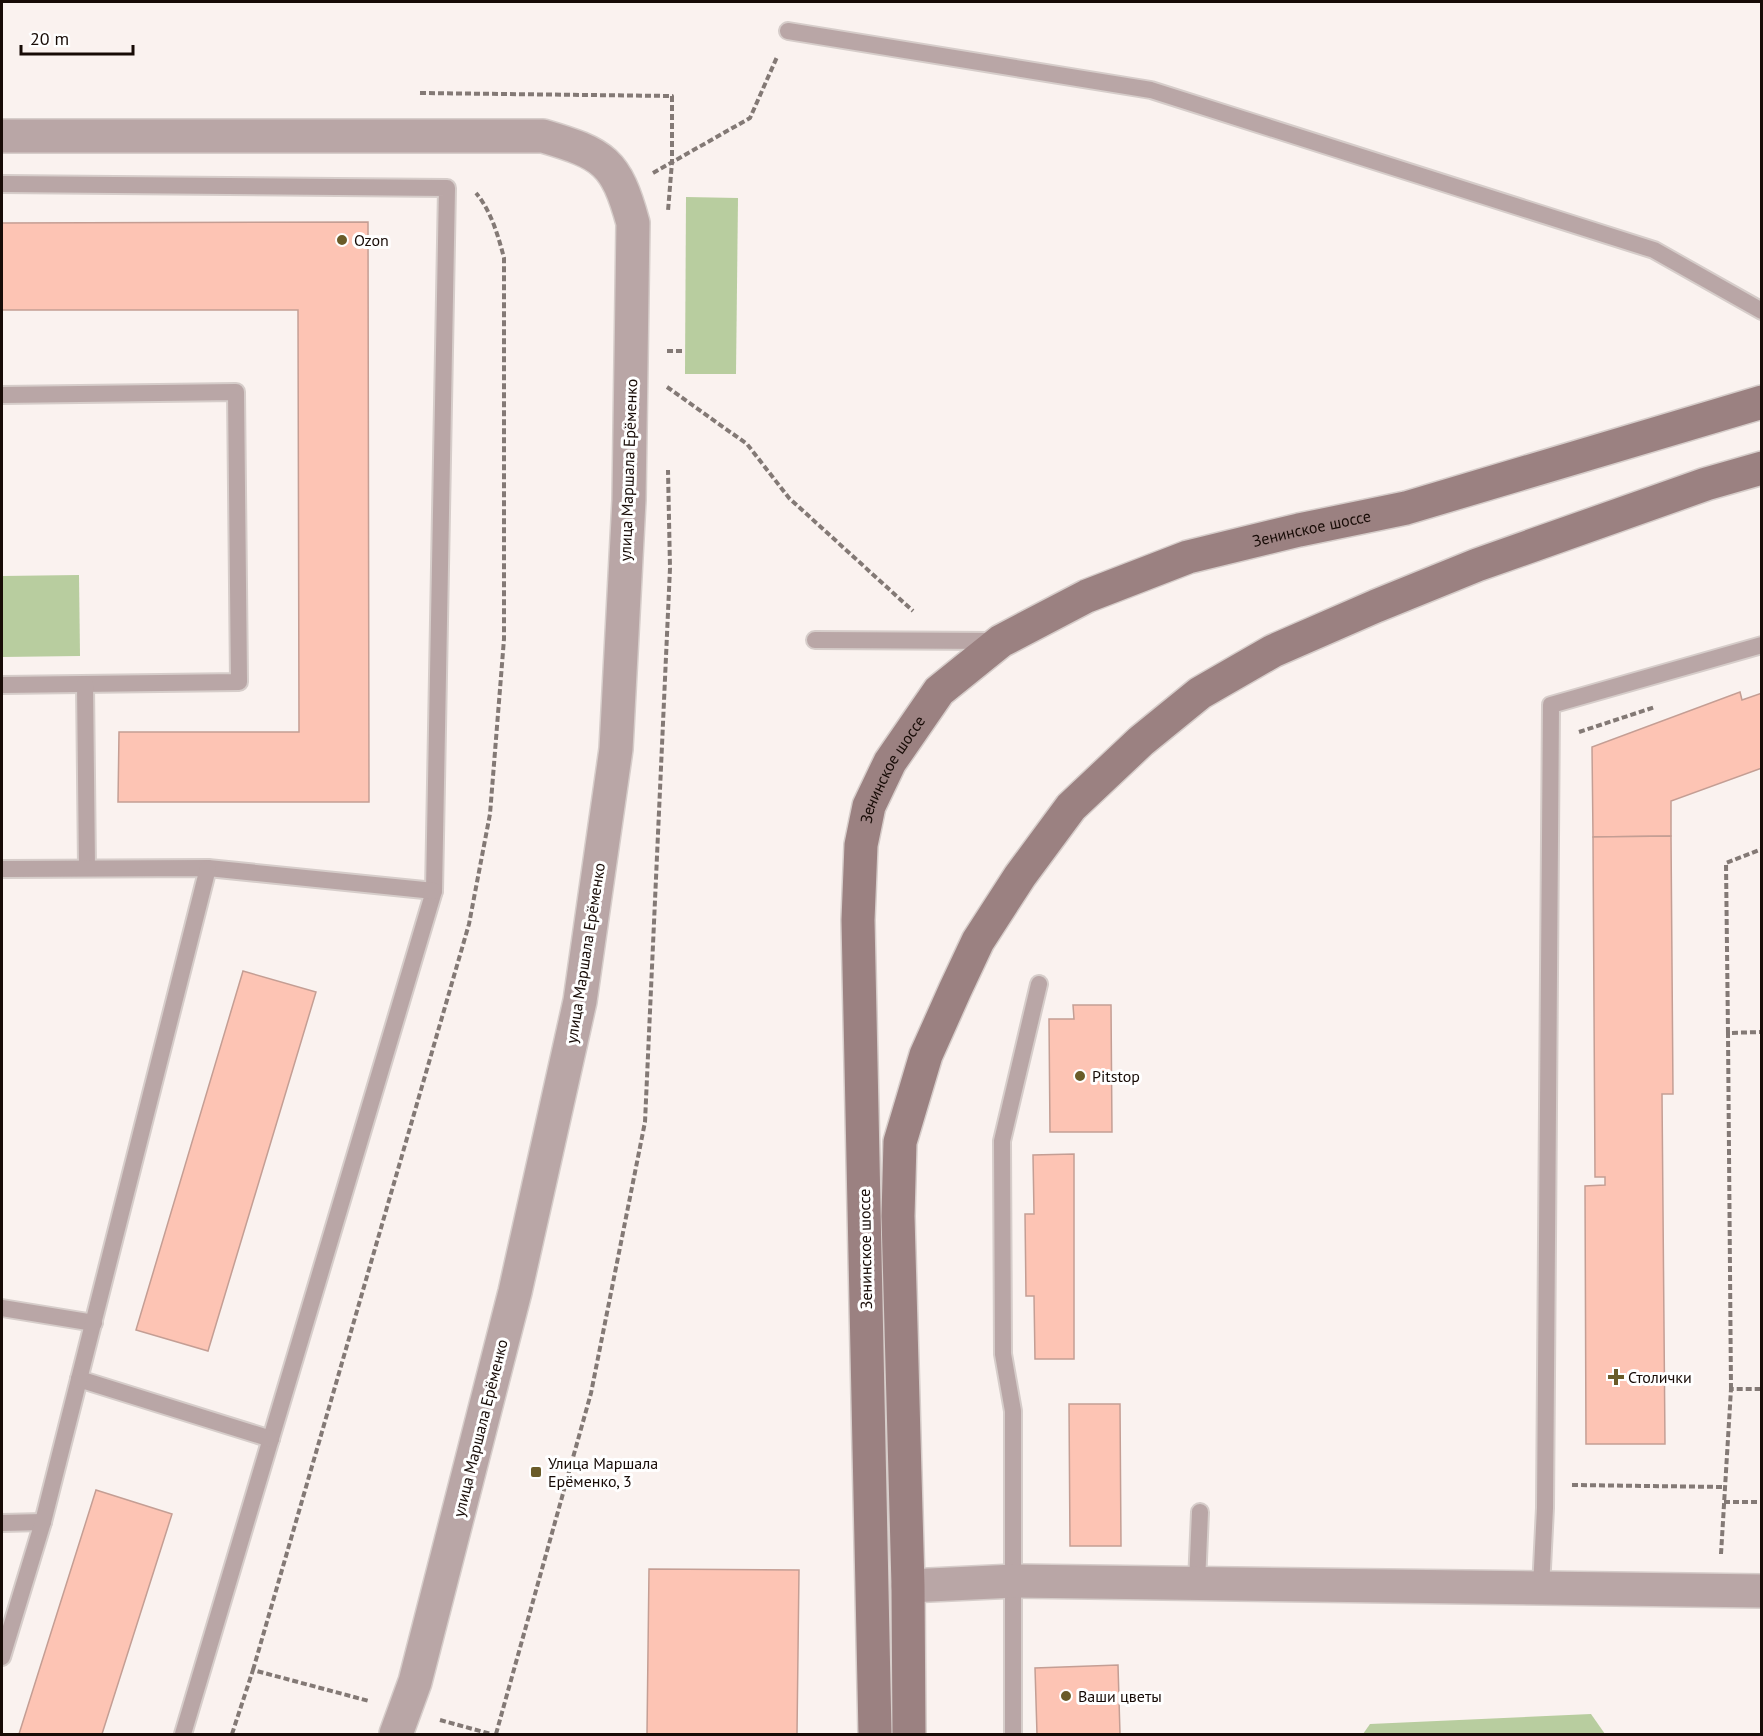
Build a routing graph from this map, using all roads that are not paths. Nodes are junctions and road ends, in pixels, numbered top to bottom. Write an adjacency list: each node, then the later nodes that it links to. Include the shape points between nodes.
1 (788, 31): 4 (lane, via 1151,90 1654,250)
2 (2, 136): 31 (street, улица Маршала Ерёменко, via 543,136 580,147 608,164 623,189 633,223 628,524 616,749 582,989 515,1292 415,1682)
3 (2, 184): 16 (lane, via 447,188)
4 (1761, 311)
5 (2, 395): 11 (lane, via 236,392 239,682)
6 (1761, 402): 9 (main road, Зенинское шоссе, via 1406,508 1188,557 1087,596)
7 (1761, 468): 27 (main road, Зенинское шоссе, via 1477,565 1274,651 1200,693 1141,741 1071,807 978,941 926,1055 900,1142 898,1216)
8 (815, 640): 9 (lane)
9 (1001, 641): 33 (main road, Зенинское шоссе, via 939,691 890,762 869,806 861,845 858,920)
10 (1761, 645): 28 (lane, via 1551,705)
11 (85, 684): 12 (lane); 13 (lane)
12 (2, 685)
13 (87, 868): 14 (lane); 15 (lane)
14 (208, 868): 16 (lane); 19 (lane)
15 (2, 869)
16 (434, 891): 21 (lane)
17 (1039, 984): 25 (lane, via 1002,1141 1003,1354 1013,1411)
18 (2, 1308): 19 (lane)
19 (94, 1323): 20 (lane)
20 (79, 1379): 21 (lane); 23 (lane)
21 (271, 1439): 32 (lane)
22 (1200, 1512): 26 (lane)
23 (43, 1522): 24 (lane); 30 (lane)
24 (2, 1523)
25 (1015, 1581): 26 (street); 27 (street); 35 (lane)
26 (1197, 1583): 28 (street)
27 (908, 1586): 34 (main road, Зенинское шоссе)
28 (1542, 1588): 29 (street)
29 (1761, 1591)
30 (2, 1657)
31 (401, 1722)
32 (183, 1734)
33 (875, 1734)
34 (909, 1734)
35 (1013, 1734)

